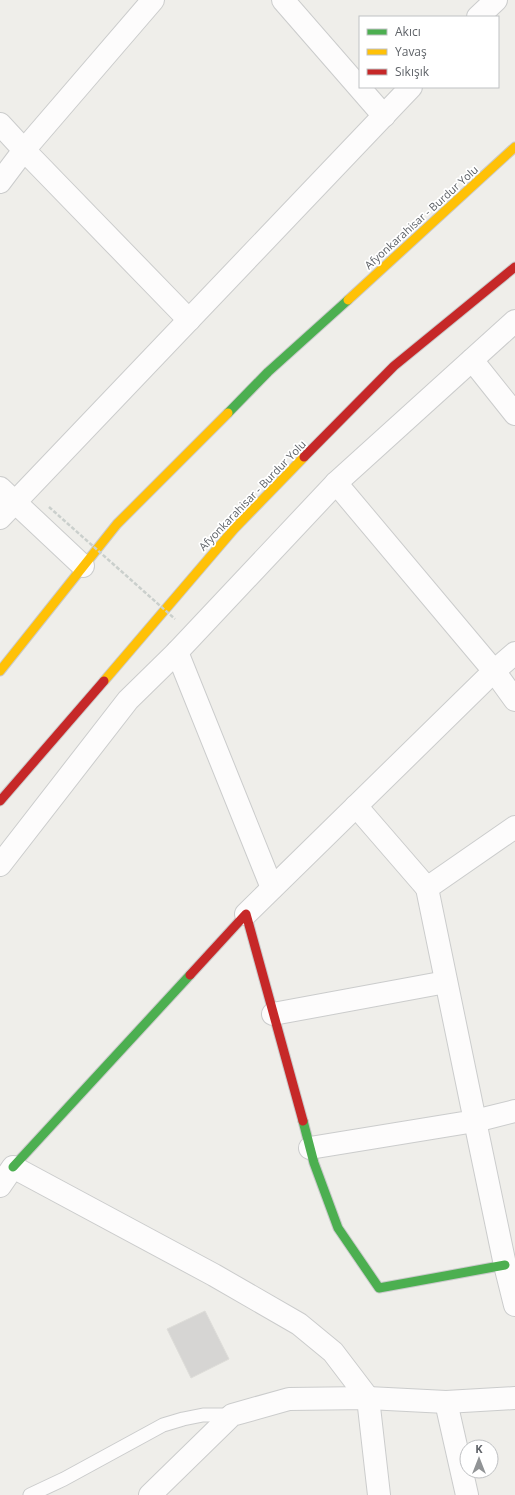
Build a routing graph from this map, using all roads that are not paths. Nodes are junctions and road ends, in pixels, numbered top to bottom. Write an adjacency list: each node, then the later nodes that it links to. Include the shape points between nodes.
1 (283, 0): 5 (street)
2 (496, 0): 4 (street)
3 (146, 2): 11 (street)
4 (479, 16)
5 (359, 87)
6 (360, 88): 8 (street)
7 (411, 88): 8 (street)
8 (384, 116): 14 (street)
9 (0, 124): 11 (street)
10 (515, 147): 21 (main road, Afyonkarahisar - Burdur Yolu, via 268,372 117,524)
11 (24, 150): 12 (street); 14 (street)
12 (0, 182)
13 (515, 268): 27 (main road, Afyonkarahisar - Burdur Yolu, via 394,366 234,529)
14 (188, 320): 19 (street)
15 (515, 321): 16 (street)
16 (472, 360): 17 (street); 18 (street)
17 (515, 414)
18 (336, 483): 22 (street); 25 (street)
19 (7, 495): 20 (street); 21 (street)
20 (0, 518)
21 (83, 566): 24 (main road, Afyonkarahisar - Burdur Yolu)
22 (177, 652): 30 (street, via 128,700); 31 (street)
23 (515, 653): 25 (street)
24 (0, 671)
25 (494, 671): 26 (street); 28 (street)
26 (515, 700)
27 (0, 801)
28 (356, 806): 31 (street); 32 (street)
29 (515, 827): 32 (street)
30 (0, 865)
31 (272, 888): 33 (street)
32 (427, 888): 34 (street)
33 (246, 914): 35 (main road); 39 (main road)
34 (446, 982): 35 (street); 37 (street)
35 (273, 1014): 38 (main road)
36 (515, 1111): 37 (street)
37 (475, 1121): 38 (street); 41 (street)
38 (310, 1148): 41 (main road, via 338,1228 379,1288)
39 (13, 1167): 40 (street); 43 (street, via 214,1275 299,1324 333,1352)
40 (0, 1186)
41 (505, 1265): 42 (street)
42 (515, 1305)
43 (368, 1398): 45 (street); 46 (street, via 289,1399); 49 (street)
44 (515, 1398): 45 (street)
45 (446, 1402): 50 (street)
46 (232, 1415): 47 (lane, via 203,1415 163,1425); 48 (street)
47 (30, 1495)
48 (150, 1495)
49 (378, 1495)
50 (467, 1495)

